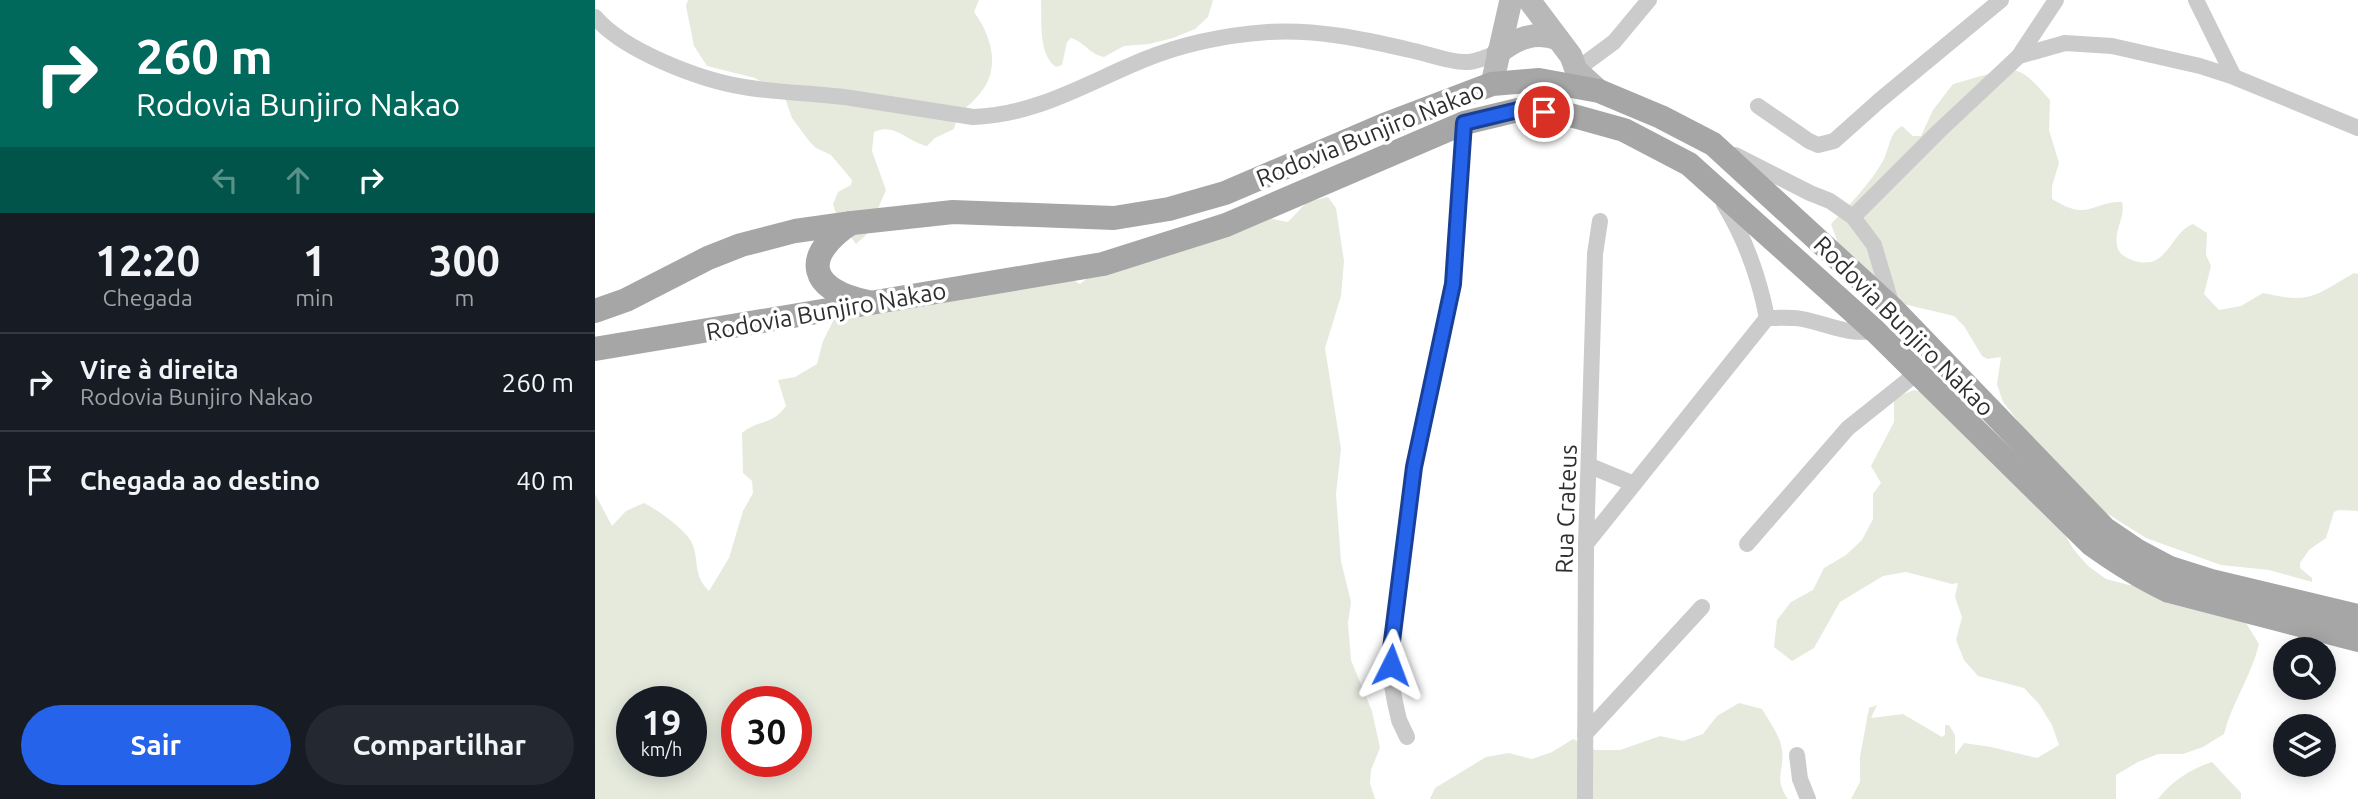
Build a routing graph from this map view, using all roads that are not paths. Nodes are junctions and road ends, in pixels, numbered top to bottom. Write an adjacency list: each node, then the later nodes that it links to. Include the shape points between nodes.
1 (1511, 0): 9 (street)
2 (1529, 0): 8 (street)
3 (1649, 0): 11 (street, via 1614,42)
4 (2001, 0): 15 (street, via 1834,141 1818,145 1809,141)
5 (2056, 0): 10 (street)
6 (2196, 0): 12 (street)
7 (595, 17): 9 (street, via 634,48 724,83 973,117 1054,100 1182,47 1268,32 1345,36 1467,62)
8 (1558, 38): 9 (street, via 1534,35); 11 (street)
9 (1498, 53): 13 (street)
10 (2019, 56): 12 (street, via 2065,43 2100,44); 20 (street)
11 (1576, 71): 14 (street)
12 (2234, 77): 17 (street)
13 (1492, 84): 14 (main road, Rodovia Bunjiro Nakao, via 1539,79); 22 (main road, Rodovia Bunjiro Nakao, via 1225,193 1169,209 1114,218 953,212)
14 (1599, 91): 18 (main road, Rodovia Bunjiro Nakao)
15 (1758, 106)
16 (1464, 123): 19 (main road, Rodovia Bunjiro Nakao, via 1518,110 1570,115 1624,130); 23 (main road, Rodovia Bunjiro Nakao, via 1226,225 1103,264); 38 (street, via 1453,284 1414,467 1391,649 1391,680)
17 (2358, 128)
18 (1713, 144): 20 (street, via 1830,201); 24 (main road, Rodovia Bunjiro Nakao)
19 (1689, 164): 26 (street, via 1725,204 1740,232 1759,277); 27 (main road, Rodovia Bunjiro Nakao)
20 (1853, 217): 24 (street, via 1874,244)
21 (1600, 221): 30 (street, Rua Crateus, via 1595,254)
22 (852, 223): 23 (main road, via 834,234 821,250 817,265 831,288 846,297); 25 (main road, Rodovia Bunjiro Nakao, via 741,245)
23 (875, 303): 28 (main road, Rodovia Bunjiro Nakao)
24 (1893, 309): 35 (main road, Rodovia Bunjiro Nakao, via 2105,529 2136,550 2170,568 2211,581)
25 (595, 311)
26 (1767, 318): 27 (street, via 1800,318 1840,331); 31 (street)
27 (1875, 331): 29 (main road, Rodovia Bunjiro Nakao)
28 (595, 349)
29 (1917, 373): 33 (street, via 1847,428); 36 (main road, Rodovia Bunjiro Nakao, via 2091,544 2143,579 2199,600)
30 (1590, 466): 31 (street); 32 (street, Rua Crateus)
31 (1634, 484): 32 (street)
32 (1586, 544): 37 (street, Rua Crateus)
33 (1747, 544)
34 (1702, 607): 37 (street)
35 (2358, 616)
36 (2358, 640)
37 (1585, 734): 40 (street, Rua Crateus)
38 (1407, 737)
39 (1797, 755): 41 (street)
40 (1585, 799)
41 (1808, 799)

